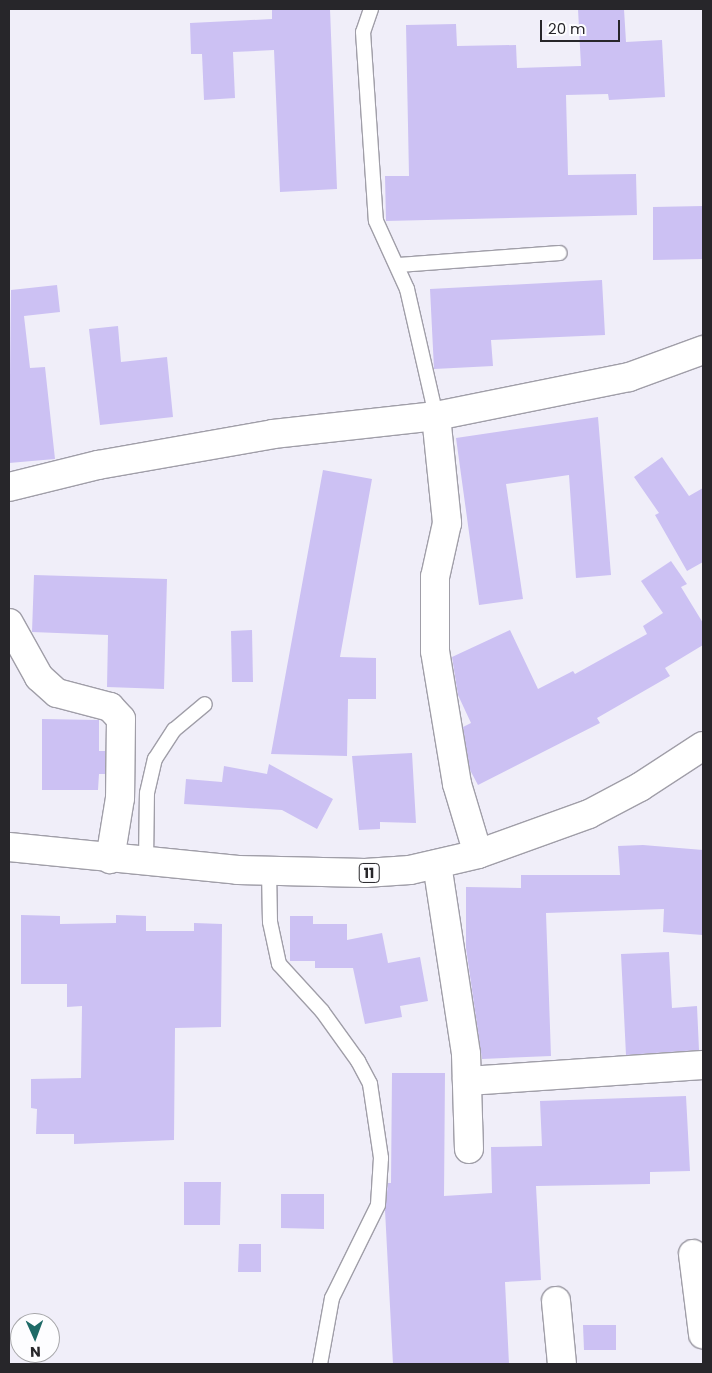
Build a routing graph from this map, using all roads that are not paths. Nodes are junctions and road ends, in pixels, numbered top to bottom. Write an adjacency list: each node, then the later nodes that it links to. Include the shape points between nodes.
1 (372, 9): 3 (lane, via 363,32 371,178 376,221)
2 (560, 253): 3 (lane)
3 (399, 265): 5 (lane)
4 (703, 350): 5 (main road, via 629,376)
5 (436, 416): 6 (main road, via 273,434 98,466); 11 (main road, via 447,523 435,577 436,651 458,784)
6 (9, 487)
7 (9, 623): 12 (main road, via 39,677 58,693 110,707 121,720 120,798)
8 (205, 704): 13 (lane, via 174,730 155,759 147,793)
9 (703, 746): 11 (main road, 11, via 640,787 588,814)
10 (9, 847): 12 (main road, 11)
11 (478, 854): 14 (main road, 11)
12 (110, 859): 13 (main road, 11)
13 (146, 862): 15 (main road, 11)
14 (437, 864): 15 (main road, 11, via 365,873); 17 (main road, via 466,1054)
15 (269, 870): 22 (lane, via 270,922 279,964 322,1010 358,1061 370,1084 381,1158 378,1205 332,1298)
16 (703, 1065): 17 (main road)
17 (467, 1081): 18 (main road)
18 (469, 1149)
19 (693, 1254): 21 (main road)
20 (556, 1301): 23 (main road)
21 (703, 1334)
22 (320, 1364)
23 (562, 1364)

